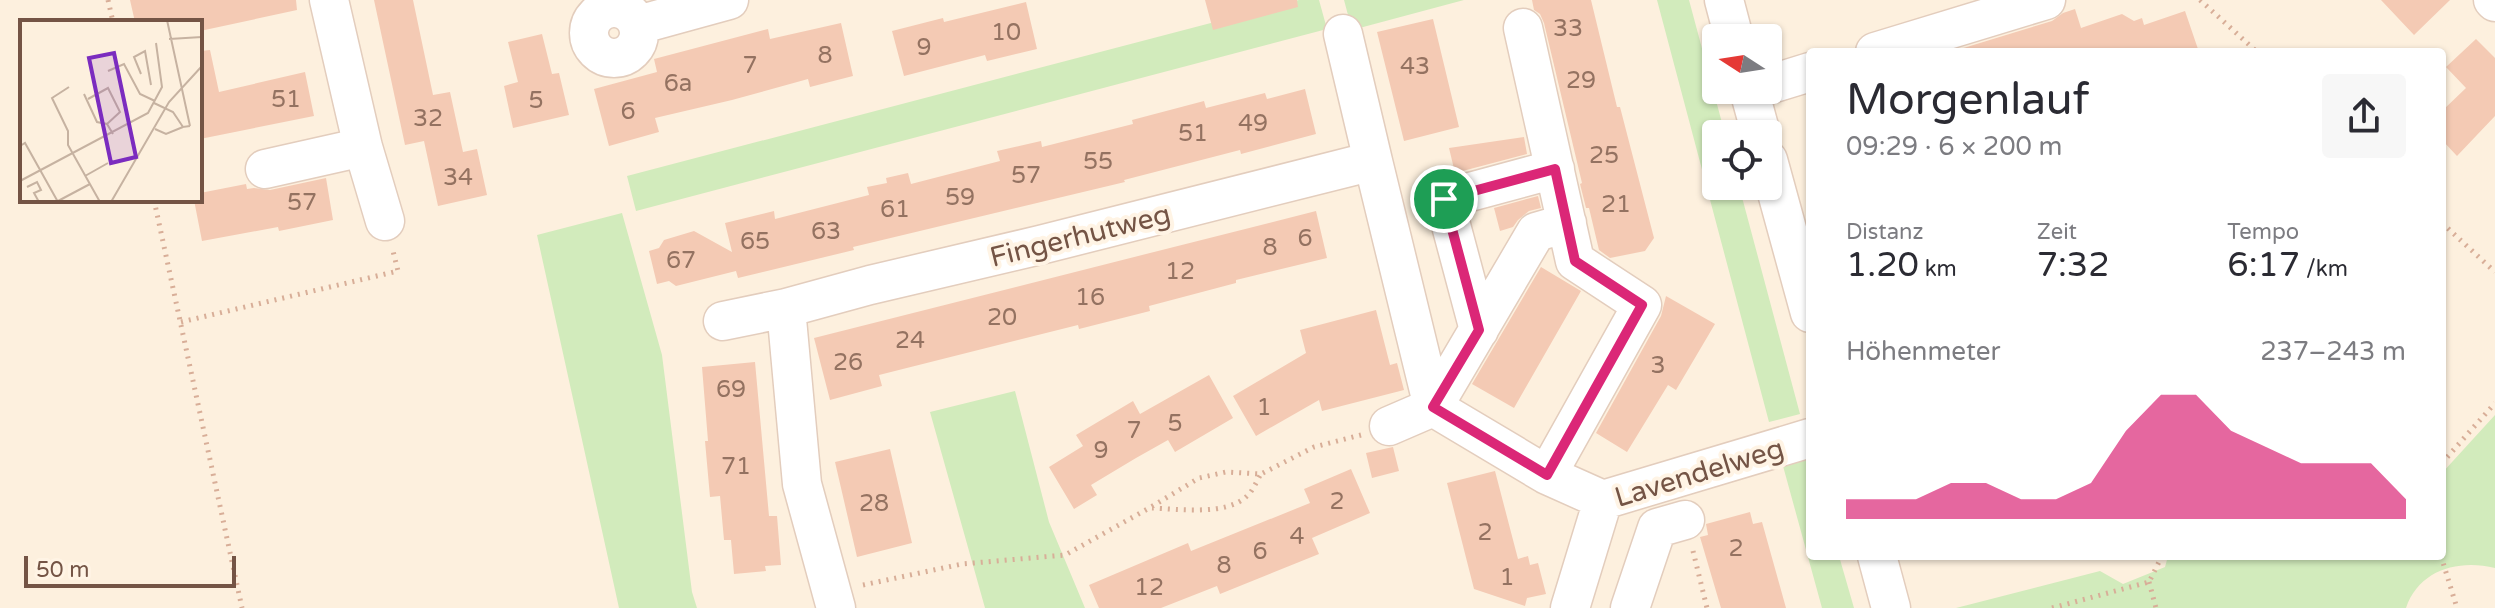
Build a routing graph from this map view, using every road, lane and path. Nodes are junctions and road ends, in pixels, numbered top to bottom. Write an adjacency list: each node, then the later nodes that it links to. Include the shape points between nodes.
1 (108, 0): 7 (path)
2 (329, 0): 16 (street)
3 (729, 0): 9 (street)
4 (1724, 0): 8 (street)
5 (2046, 0): 12 (street)
6 (2200, 0): 13 (path)
7 (113, 20)
8 (1730, 24)
9 (638, 25)
10 (1523, 28): 19 (street)
11 (1343, 34): 17 (street)
12 (1888, 48)
13 (2253, 48)
14 (1806, 73): 15 (street)
15 (1782, 81)
16 (363, 147): 18 (street); 22 (street)
17 (1373, 161): 27 (street, Fingerhutweg); 32 (street)
18 (265, 169)
19 (1555, 169): 23 (street); 30 (street, via 1444,199)
20 (1779, 200): 26 (street)
21 (154, 202): 29 (path)
22 (385, 221): 29 (path, via 398,271)
23 (1567, 223): 30 (street, via 1536,232); 37 (street, via 1575,261 1642,305)
24 (2446, 227): 25 (path)
25 (2495, 272)
26 (1806, 298)
27 (786, 308): 28 (street, Fingerhutweg); 45 (street, via 802,484)
28 (723, 321)
29 (181, 322): 46 (path)
30 (1479, 330): 32 (street)
31 (2495, 403): 35 (path)
32 (1433, 407): 33 (street); 37 (street)
33 (1389, 426): 36 (path, via 1314,447)
34 (1806, 439): 38 (street, Lavendelweg)
35 (2446, 458)
36 (1261, 474): 39 (path, via 1226,472 1199,478); 39 (path, via 1247,497 1230,505 1204,510)
37 (1547, 475): 38 (street)
38 (1603, 500): 47 (street, Lavendelweg)
39 (1151, 507): 45 (path, via 1065,555 962,564)
40 (1685, 520): 48 (street, via 1657,528); 49 (path)
41 (1878, 560): 50 (street)
42 (2160, 560): 44 (path)
43 (2442, 560): 53 (path)
44 (2149, 582): 51 (path); 52 (path)
45 (833, 600)
46 (242, 608)
47 (1570, 608)
48 (1630, 608)
49 (1707, 608)
50 (1891, 608)
51 (2052, 608)
52 (2156, 608)
53 (2457, 608)

